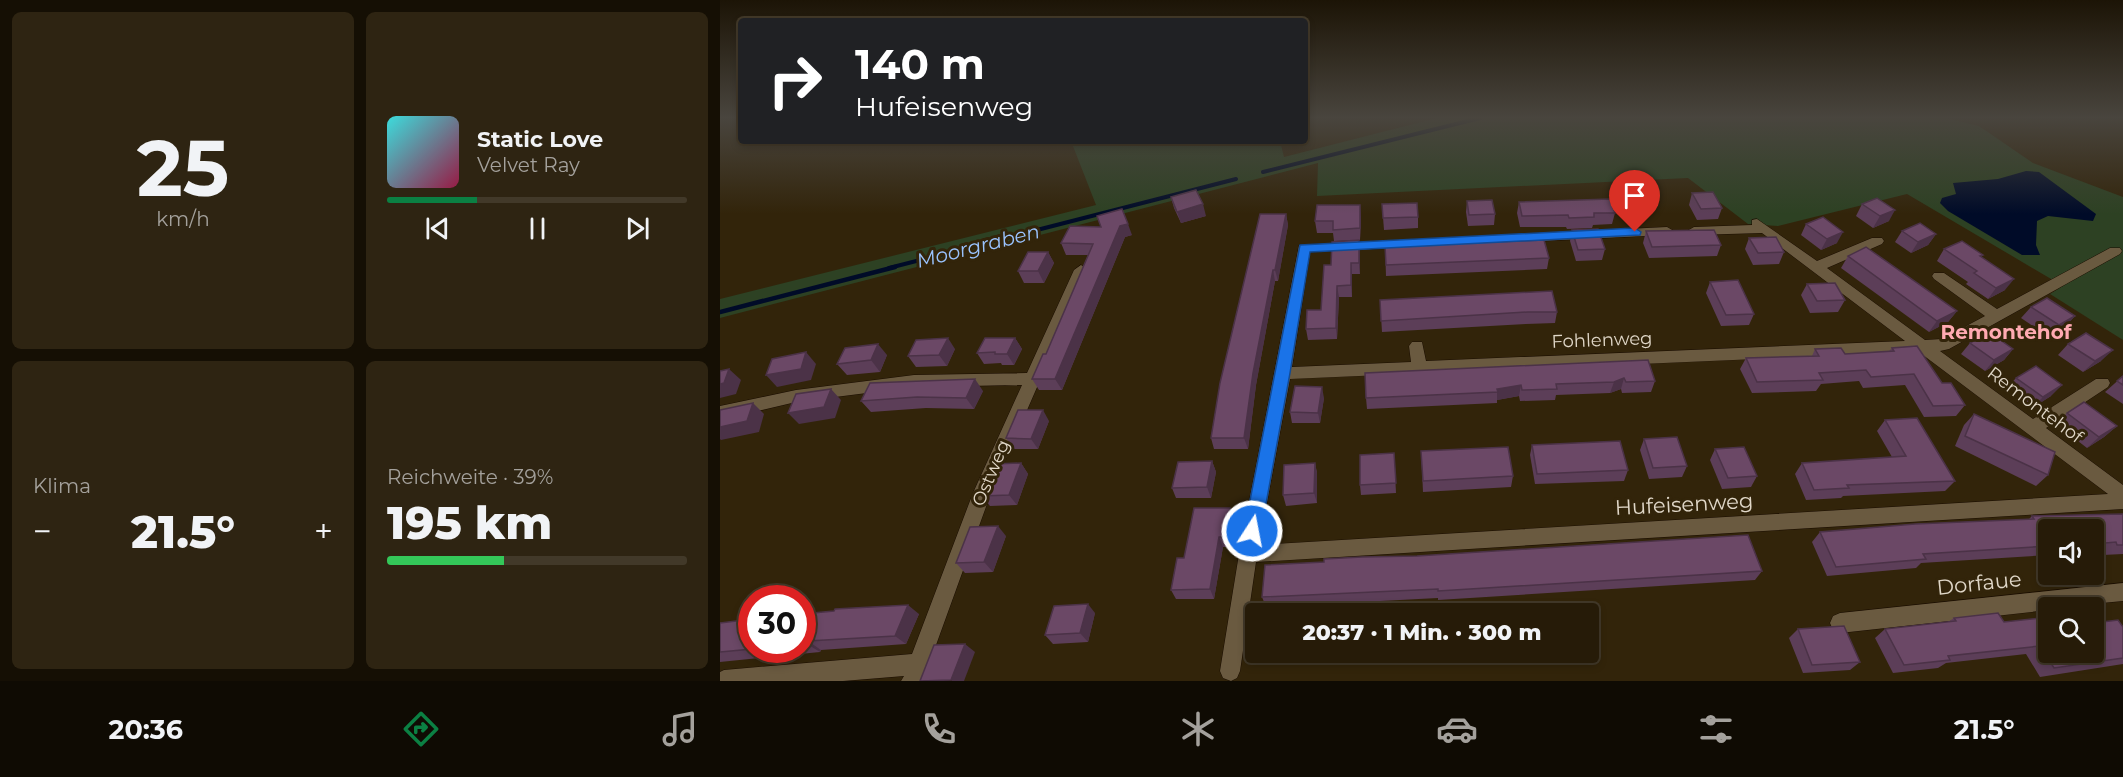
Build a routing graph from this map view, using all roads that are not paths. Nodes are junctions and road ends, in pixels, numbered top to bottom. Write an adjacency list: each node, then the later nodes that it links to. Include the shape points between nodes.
1 (1877, 241): 3 (street)
2 (2115, 251): 6 (street)
3 (1816, 267): 8 (street, Remontehof); 10 (street, Remontehof, via 1759,224 1304,248)
4 (1081, 270): 11 (street, Ostweg)
5 (1939, 276): 6 (street)
6 (1996, 316): 8 (street, via 1944,345)
7 (1417, 346): 9 (street)
8 (1923, 346): 9 (street, Fohlenweg); 14 (street, Remontehof)
9 (1419, 367): 10 (street, Fohlenweg)
10 (1283, 373): 17 (street)
11 (1032, 379): 13 (street, via 914,381 796,396); 21 (street, Ostweg, via 982,493)
12 (2102, 383): 14 (street)
13 (720, 413)
14 (2033, 428): 15 (street, Remontehof)
15 (2123, 495)
16 (2123, 501): 17 (street, Hufeisenweg)
17 (1248, 554): 20 (street)
18 (2123, 592): 19 (street, Dorfaue)
19 (1840, 623)
20 (1230, 671)
21 (916, 672): 22 (street)
22 (724, 681)

